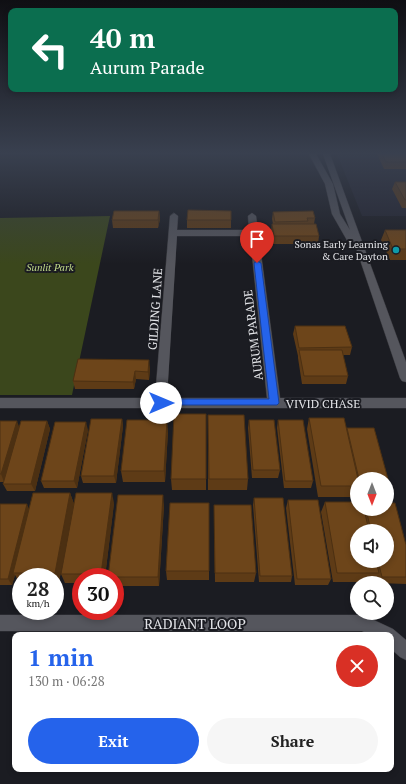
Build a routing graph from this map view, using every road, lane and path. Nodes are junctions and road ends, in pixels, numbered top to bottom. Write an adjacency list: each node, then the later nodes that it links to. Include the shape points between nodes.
1 (331, 191): 7 (street, via 336,214)
2 (339, 191): 7 (street)
3 (174, 216): 5 (street, GILDING LANE)
4 (252, 216): 6 (street, AURUM PARADE)
5 (173, 232): 6 (street); 10 (street, GILDING LANE)
6 (254, 232): 11 (street, AURUM PARADE)
7 (369, 271): 8 (street)
8 (406, 378)
9 (0, 403): 10 (street, VIVID CHASE)
10 (161, 403): 11 (street, VIVID CHASE)
11 (274, 403): 12 (street, VIVID CHASE)
12 (406, 403)
13 (0, 623): 14 (street, RADIANT LOOP, via 363,623)
14 (381, 632)
15 (394, 641): 16 (street)
16 (406, 651)

